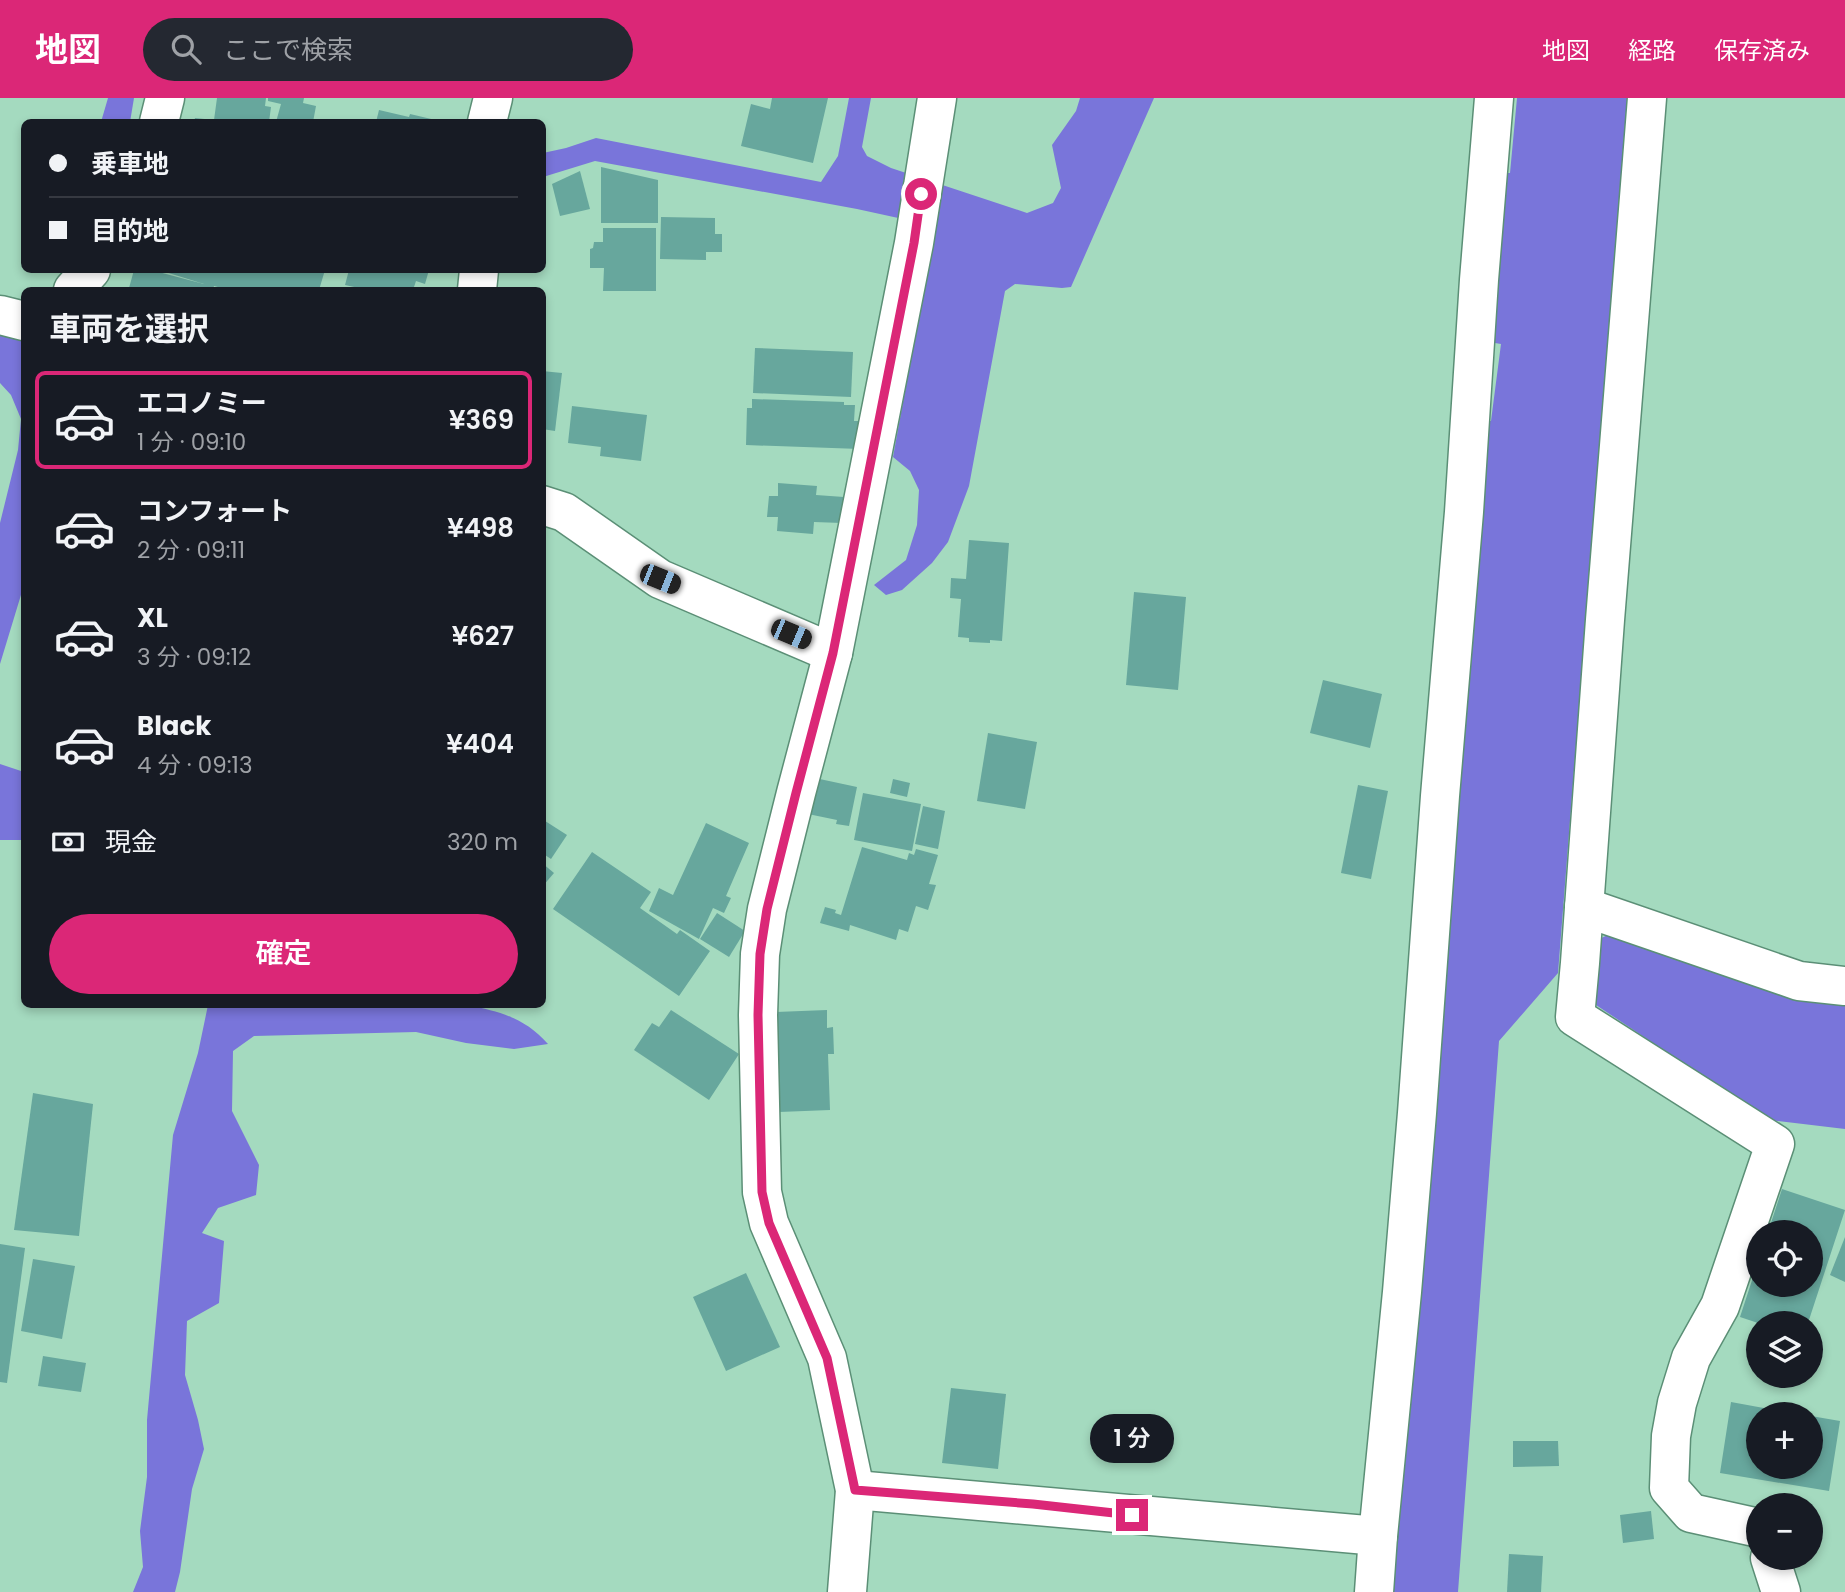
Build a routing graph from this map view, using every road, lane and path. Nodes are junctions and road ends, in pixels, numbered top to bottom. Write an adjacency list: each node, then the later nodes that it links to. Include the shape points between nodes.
1 (165, 98): 6 (street)
2 (493, 98): 7 (street)
3 (937, 98): 13 (street, via 914,243)
4 (1494, 98): 18 (street, via 1402,1293)
5 (1647, 98): 14 (street)
6 (160, 119)
7 (487, 119)
8 (88, 273): 9 (street)
9 (76, 287)
10 (0, 316): 11 (street)
11 (21, 320)
12 (546, 506): 13 (street, via 564,512 660,579)
13 (833, 653): 16 (street, via 767,909 760,954 762,1192 769,1223 827,1358)
14 (1584, 907): 15 (street, via 1799,981); 17 (street, via 1574,1017 1775,1144 1720,1306 1690,1359 1671,1436 1669,1488 1691,1513)
15 (1845, 986)
16 (855, 1490): 18 (street); 20 (street)
17 (1746, 1525)
18 (1378, 1536): 21 (street)
19 (1774, 1570): 22 (street)
20 (846, 1592)
21 (1374, 1592)
22 (1781, 1592)

